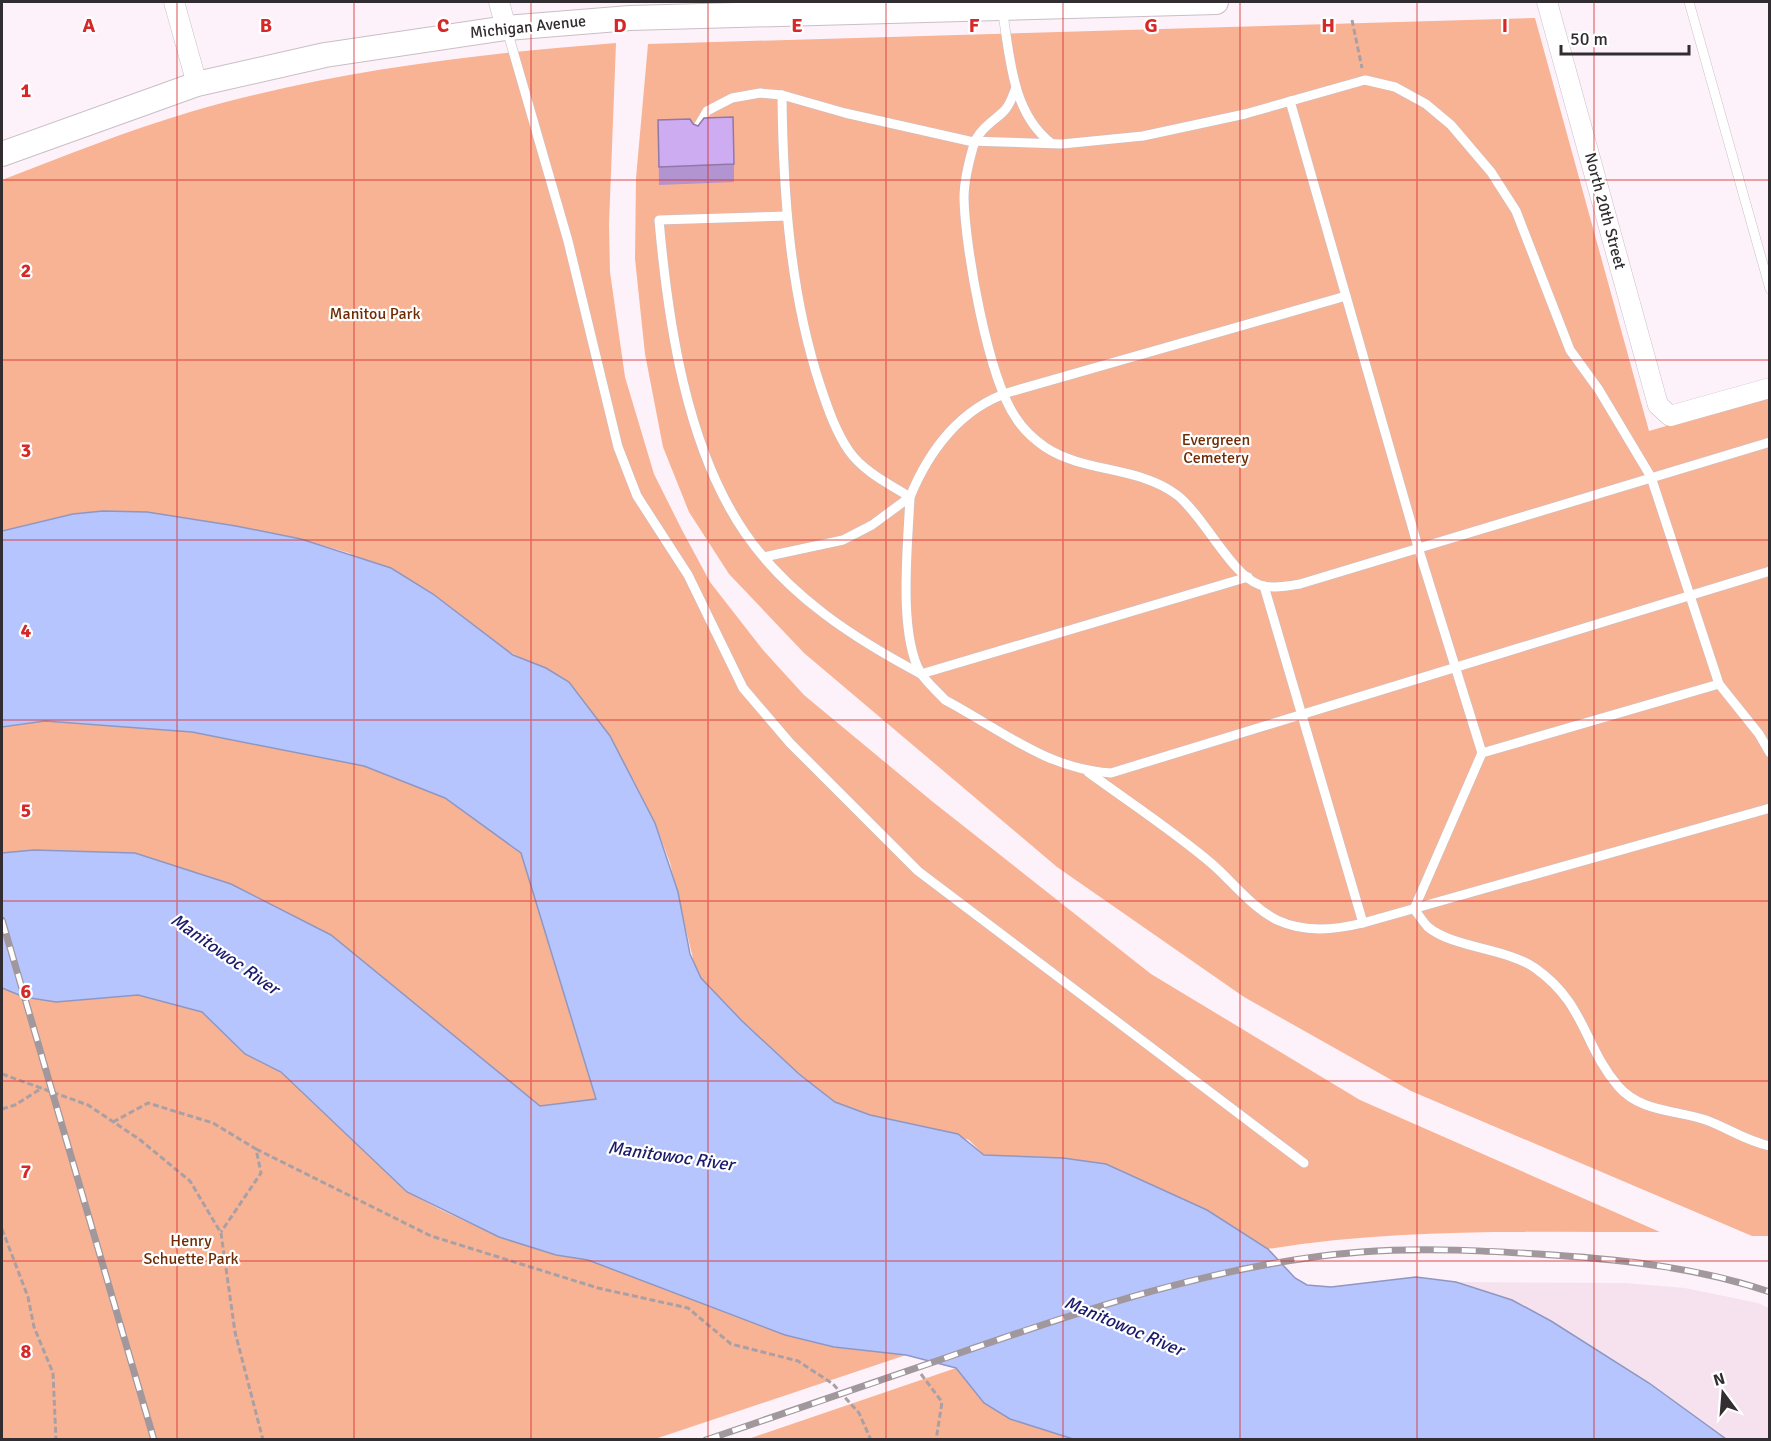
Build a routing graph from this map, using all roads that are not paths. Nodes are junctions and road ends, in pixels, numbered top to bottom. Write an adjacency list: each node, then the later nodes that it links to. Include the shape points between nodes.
1 (174, 2): 9 (street)
2 (499, 2): 8 (street)
3 (1216, 2): 6 (street, Michigan Avenue)
4 (1547, 2): 20 (street, North 20th Street, via 1658,405 1670,416)
5 (1689, 2): 18 (lane)
6 (1077, 3): 7 (street, Michigan Avenue)
7 (995, 5): 8 (street, Michigan Avenue, via 663,14); 10 (lane)
8 (506, 28): 9 (street, Michigan Avenue, via 325,55); 44 (lane, via 568,241 618,447 637,496 688,575 743,688 790,743 918,871)
9 (197, 84): 16 (street, Michigan Avenue)
10 (1016, 87): 14 (lane, via 1005,111); 15 (lane, via 1028,119)
11 (782, 95): 13 (lane, via 746,94 719,103 700,119); 14 (lane, via 845,114); 17 (lane)
12 (1290, 101): 15 (lane, via 1143,136); 19 (lane); 23 (lane, via 1365,80 1395,87 1426,104 1452,125 1491,172 1516,211 1570,350)
13 (697, 137)
14 (975, 141): 15 (lane); 21 (lane, via 964,197 981,309)
15 (1051, 143)
16 (2, 154)
17 (787, 216): 24 (lane, via 815,371 838,432 861,465); 26 (lane, via 659,220 670,306 700,442 730,509)
18 (1770, 289)
19 (1346, 296): 21 (lane); 25 (lane)
20 (1770, 388)
21 (1004, 394): 24 (lane, via 980,404 952,430 927,464); 28 (lane, via 1028,432 1058,455 1151,482 1176,495)
22 (1770, 442): 23 (lane)
23 (1651, 477): 25 (lane); 30 (lane)
24 (910, 497): 26 (lane, via 857,534); 32 (lane, via 908,634)
25 (1418, 548): 29 (lane, via 1300,584); 31 (lane)
26 (764, 557): 32 (lane, via 796,591 830,618 867,645)
27 (1770, 571): 30 (lane)
28 (1248, 577): 29 (lane); 32 (lane)
29 (1264, 586): 34 (lane)
30 (1689, 595): 31 (lane); 33 (lane)
31 (1455, 665): 34 (lane); 37 (lane)
32 (921, 674): 39 (lane, via 945,700 1053,761)
33 (1719, 684): 35 (lane); 37 (lane)
34 (1301, 714): 39 (lane, via 1135,767); 42 (lane)
35 (1756, 729): 36 (lane); 38 (lane)
36 (1770, 732)
37 (1482, 753): 41 (lane)
38 (1770, 753)
39 (1088, 771): 42 (lane, via 1210,862 1276,919 1322,930)
40 (1770, 808): 41 (lane)
41 (1414, 909): 42 (lane); 43 (lane, via 1438,934 1514,958 1549,980 1576,1009 1610,1075 1632,1100 1692,1116)
42 (1363, 923)
43 (1770, 1146)
44 (1304, 1163)

